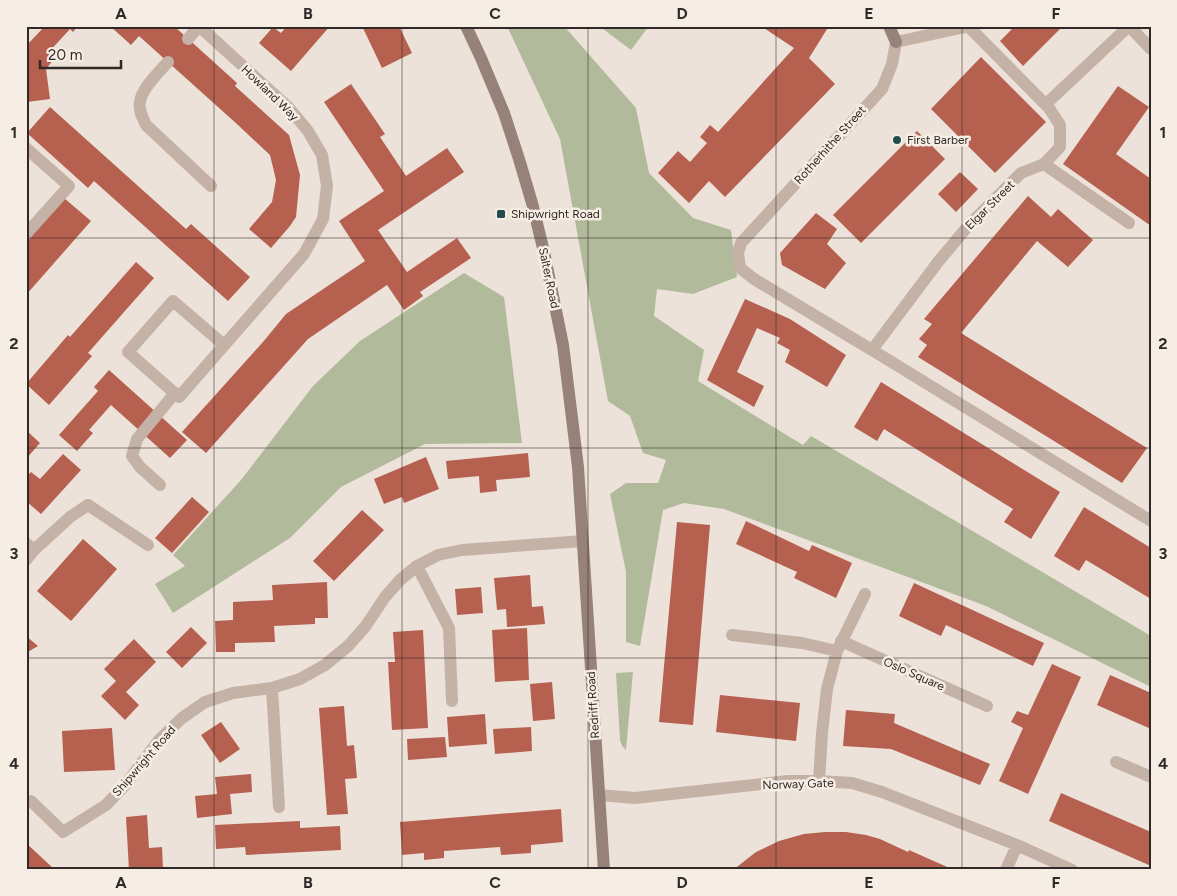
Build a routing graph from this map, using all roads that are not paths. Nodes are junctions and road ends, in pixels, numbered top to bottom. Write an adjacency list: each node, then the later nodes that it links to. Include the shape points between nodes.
1 (199, 26): 5 (street); 15 (street, Howland Way, via 289,108 308,131 322,155 327,186 323,219 304,254)
2 (466, 26): 20 (main road, Salter Road, via 504,113 544,252 563,345)
3 (889, 26): 6 (main road)
4 (970, 27): 6 (street); 9 (street, Elgar Street)
5 (188, 39)
6 (896, 42): 16 (street, Rotherhithe Street, via 882,89 741,243 738,253 740,268 754,279)
7 (1151, 49): 9 (street, via 1129,26)
8 (168, 62): 12 (street, via 142,93 141,113 146,125)
9 (1046, 104): 11 (street, Elgar Street, via 1060,125 1060,147)
10 (26, 148): 14 (street, via 69,186)
11 (1044, 164): 13 (street); 16 (street, Elgar Street, via 1022,173 968,226)
12 (211, 186)
13 (1129, 223)
14 (26, 234)
15 (224, 346): 17 (street, Howland Way, via 179,397); 17 (street, via 174,301 128,352)
16 (872, 350): 19 (street)
17 (174, 393): 18 (street, via 137,439 132,456)
18 (160, 485)
19 (1151, 521)
20 (584, 541): 24 (street, Shipwright Road, via 462,550 438,555); 34 (main road, Redriff Road)
21 (148, 545): 22 (street, via 88,505)
22 (30, 546): 23 (street)
23 (26, 560)
24 (417, 566): 28 (street, Shipwright Road, via 385,597 348,646 325,665 300,679); 29 (street, via 449,628)
25 (866, 594): 27 (street)
26 (732, 635): 27 (street, Oslo Square)
27 (839, 646): 30 (street, Oslo Square); 33 (street, via 827,689)
28 (272, 688): 35 (street, Shipwright Road, via 233,693 205,702 159,740 125,785 106,804 63,832); 36 (street)
29 (452, 701)
30 (987, 706)
31 (1116, 762): 32 (street)
32 (1151, 777)
33 (819, 780): 34 (street, Norway Gate, via 635,798); 37 (street, Norway Gate, via 882,792)
34 (599, 795): 38 (main road, Redriff Road)
35 (31, 801)
36 (279, 807)
37 (1017, 845): 39 (street); 40 (street, Norway Gate)
38 (604, 870)
39 (1006, 870)
40 (1072, 870)

